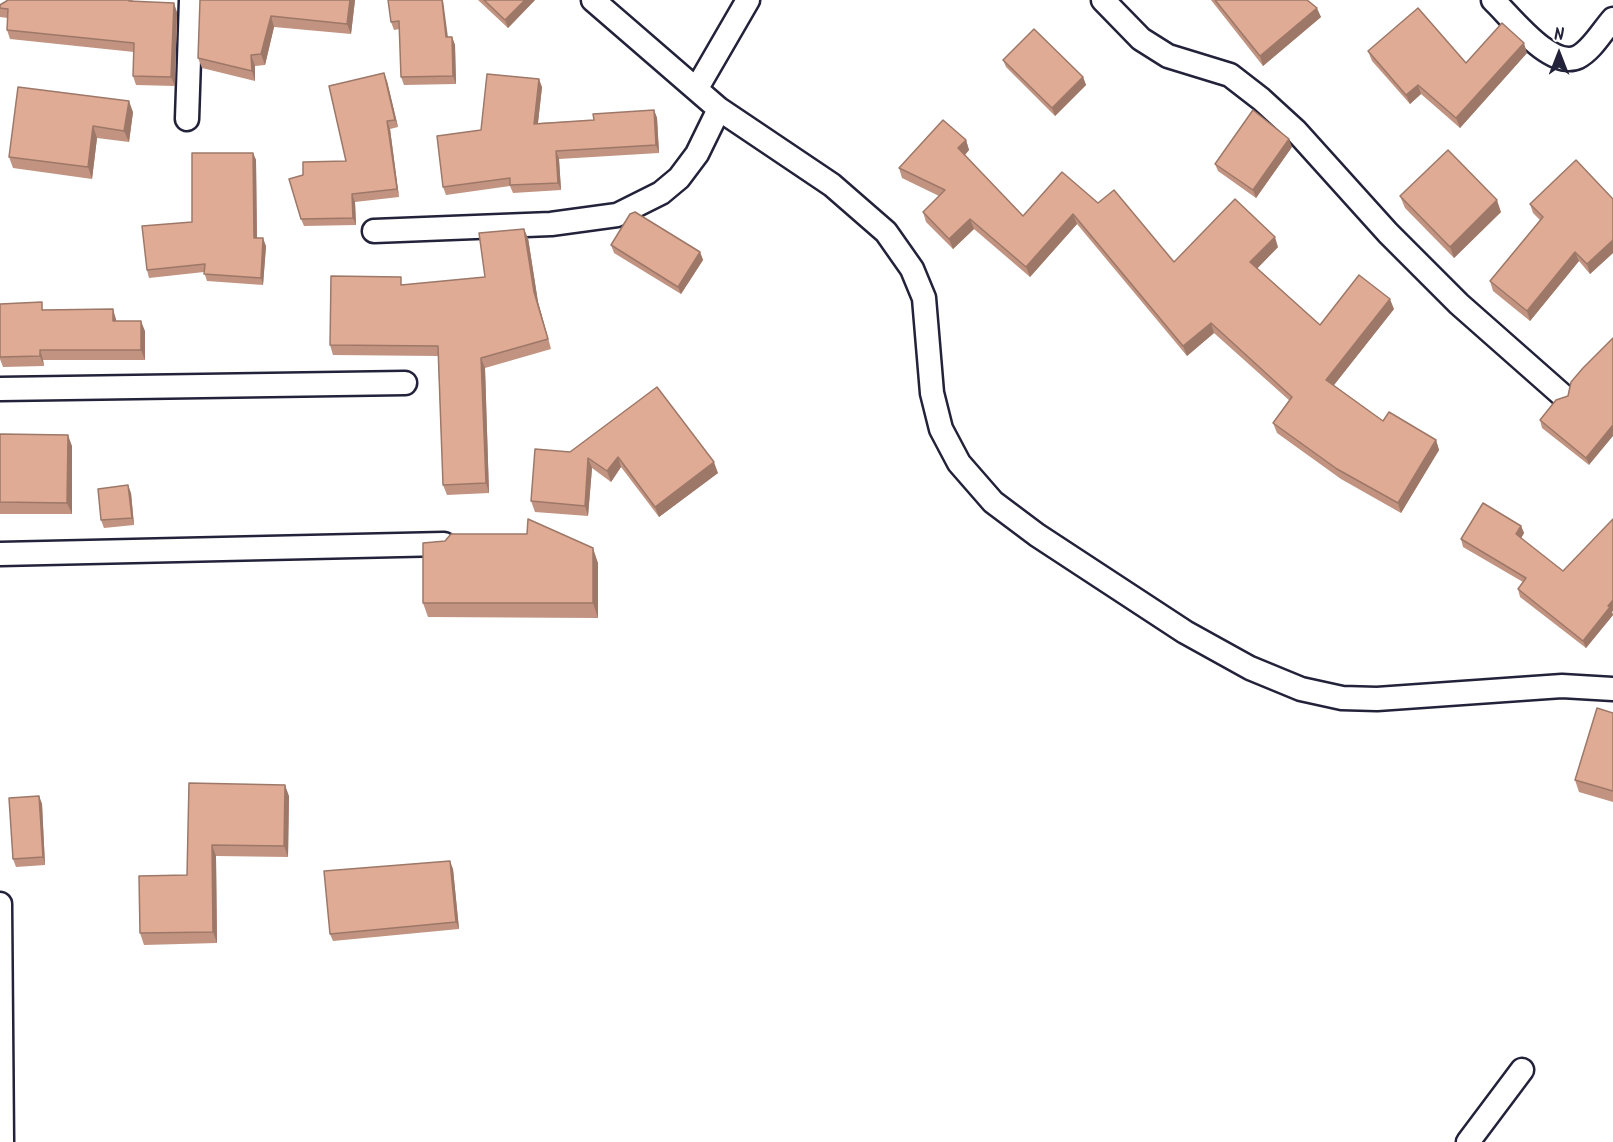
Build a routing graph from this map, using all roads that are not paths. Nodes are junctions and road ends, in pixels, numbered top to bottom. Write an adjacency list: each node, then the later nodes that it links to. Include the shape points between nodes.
1 (191, 0): 9 (street)
2 (593, 0): 7 (street)
3 (748, 0): 7 (street)
4 (1103, 0): 13 (street, via 1142,39 1168,56 1230,75 1261,99 1451,296)
5 (1493, 0): 6 (street, via 1551,55 1568,59 1589,48)
6 (1613, 19)
7 (697, 88): 8 (street)
8 (719, 109): 10 (street, via 697,154 679,178 661,193 617,215 551,224); 16 (street, via 859,207 886,232 912,268 924,298 932,393 941,429 959,462 993,502 1185,632 1250,668 1302,689 1342,698 1562,686)
9 (187, 119)
10 (374, 231)
11 (405, 384): 12 (street)
12 (0, 390)
13 (1561, 394)
14 (444, 544): 15 (street)
15 (0, 554)
16 (1613, 689)
17 (0, 904): 19 (street)
18 (1522, 1070): 20 (street)
19 (2, 1142)
20 (1468, 1142)

